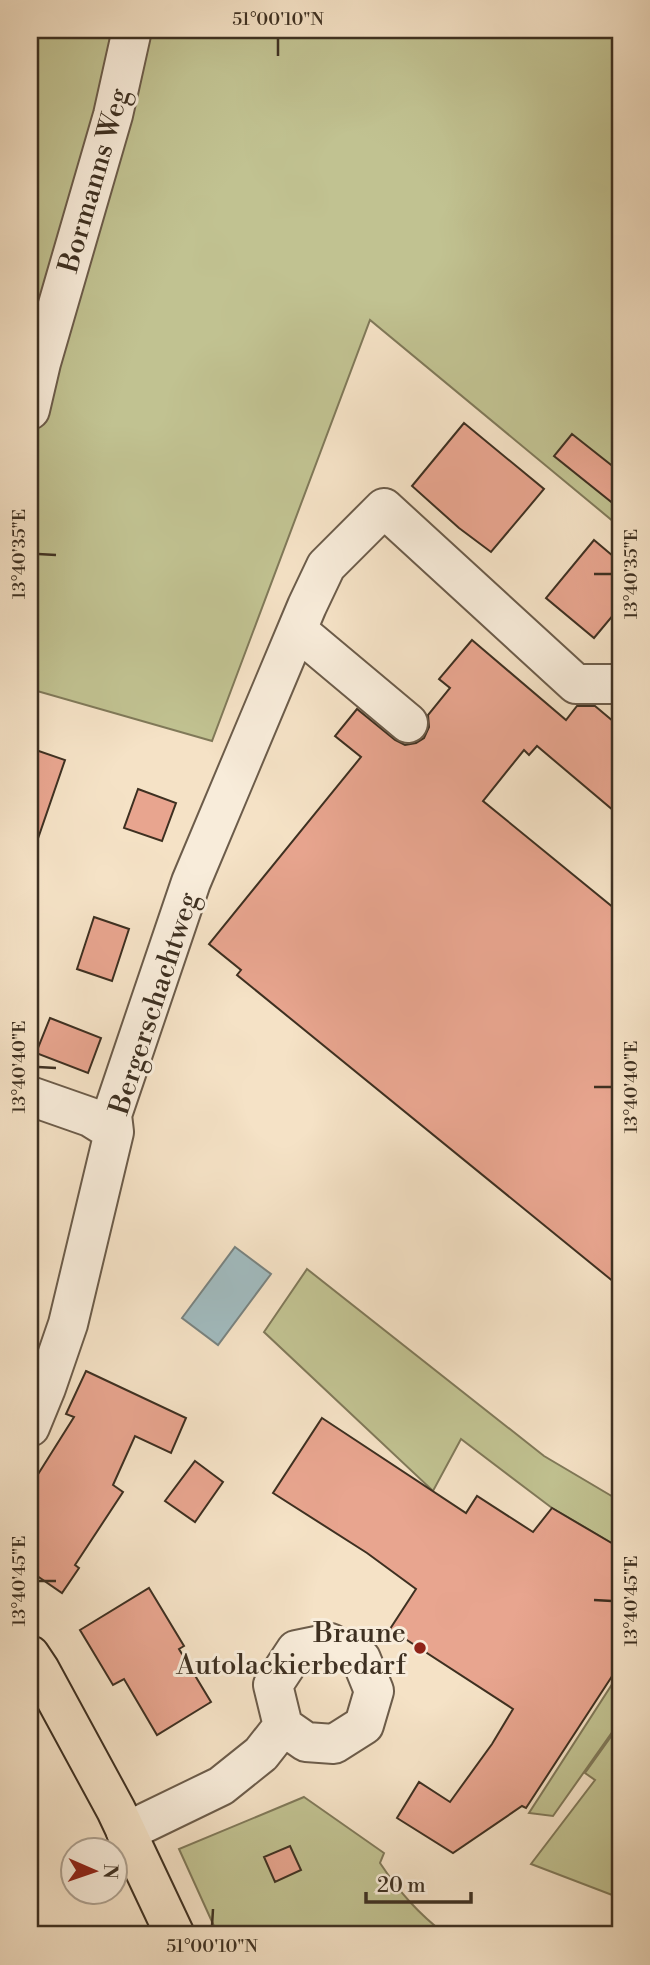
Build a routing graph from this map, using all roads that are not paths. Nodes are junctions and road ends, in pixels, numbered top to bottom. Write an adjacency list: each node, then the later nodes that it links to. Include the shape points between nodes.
1 (132, 30): 2 (street, Bormanns Weg, via 113,115)
2 (30, 410)
3 (296, 630): 4 (street, Bergerschachtweg, via 326,566 384,508 576,684); 5 (street); 7 (street, Bergerschachtweg, via 191,882 111,1115)
4 (620, 684)
5 (408, 723)
6 (30, 1096): 7 (street, via 90,1117)
7 (114, 1132): 8 (street, Bergerschachtweg, via 68,1324)
8 (30, 1427)
9 (30, 1655): 11 (main road)
10 (283, 1726): 10 (street, via 306,1742 334,1744 364,1725 374,1691 361,1659 330,1643 288,1640 273,1685); 11 (street, via 261,1754 221,1786)
11 (126, 1832): 12 (main road)
12 (175, 1935)

